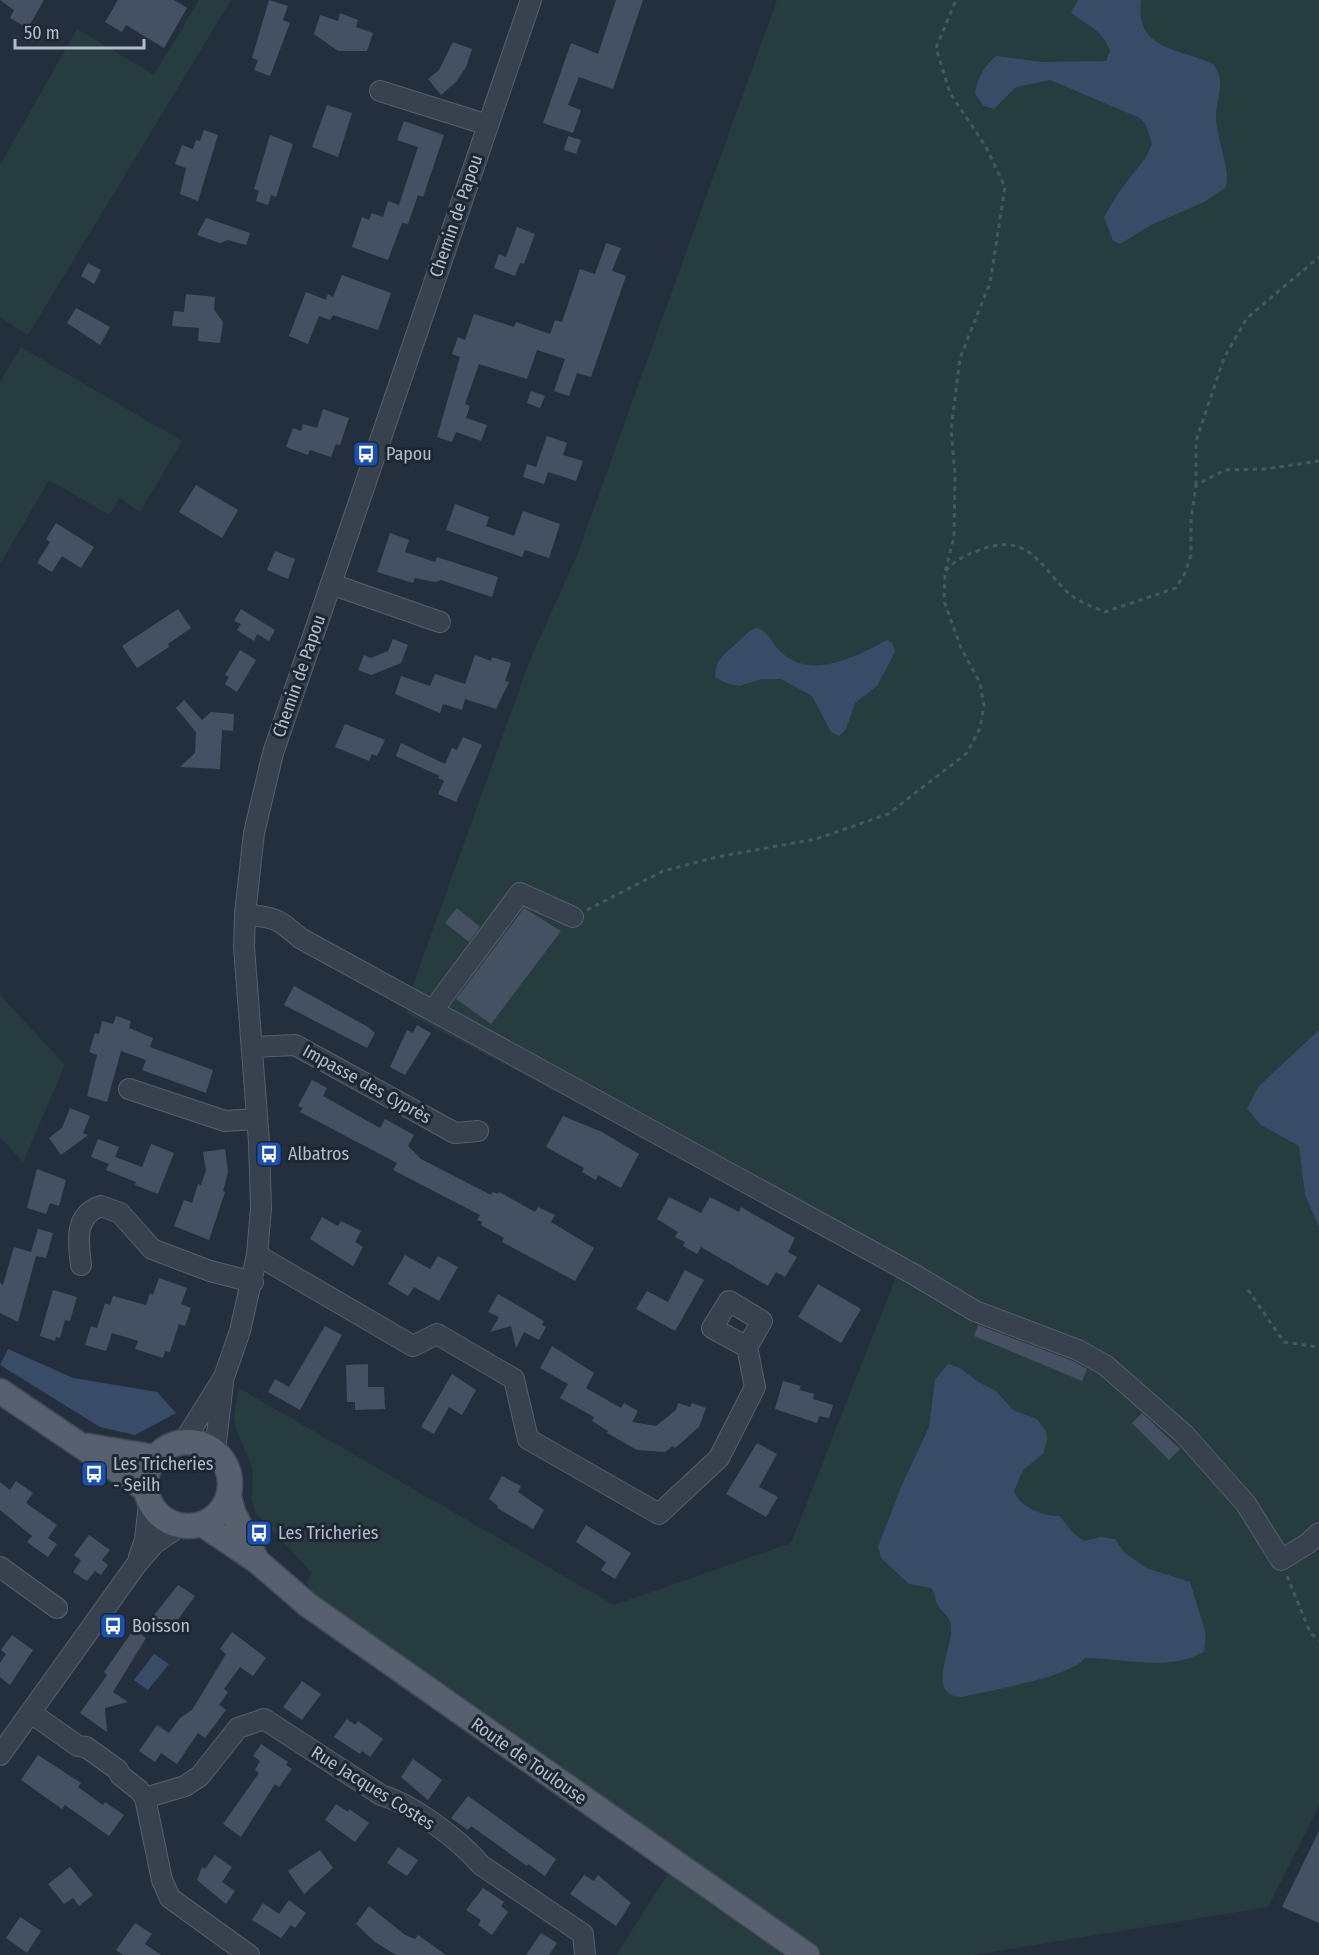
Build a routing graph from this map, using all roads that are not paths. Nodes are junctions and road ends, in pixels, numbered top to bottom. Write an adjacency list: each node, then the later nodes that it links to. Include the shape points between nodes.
1 (531, 0): 3 (street, Chemin de Papou)
2 (380, 91): 3 (street)
3 (488, 125): 4 (street, Chemin de Papou)
4 (331, 584): 5 (street); 6 (street, Chemin de Papou, via 273,753 254,833)
5 (440, 622)
6 (245, 914): 8 (street, via 267,915 282,922 300,938); 9 (street, Chemin de Papou)
7 (573, 917): 8 (street, via 520,893)
8 (433, 1010): 26 (street, via 975,1311 1078,1350 1105,1365 1184,1434 1246,1504 1281,1560)
9 (253, 1047): 11 (street, Chemin de Papou); 12 (street, Impasse des Cyprès, via 295,1045 455,1133)
10 (129, 1089): 11 (street, via 225,1121)
11 (257, 1119): 13 (street, Chemin de Papou, via 261,1208)
12 (477, 1131)
13 (257, 1255): 15 (street, Chemin de Papou); 16 (street, via 413,1346 437,1334 514,1379 528,1439 659,1514 719,1458 755,1387)
14 (81, 1265): 15 (street, via 78,1236 82,1220 90,1209 101,1206 120,1213 152,1249)
15 (253, 1282): 17 (street, Chemin de Papou)
16 (747, 1347)
17 (224, 1377): 19 (street, Chemin de Papou); 21 (street, Chemin de Papou)
18 (0, 1391): 20 (main road)
19 (184, 1441): 21 (main road); 22 (main road, via 167,1446)
20 (82, 1445): 22 (main road); 23 (main road)
21 (215, 1450): 24 (main road, via 226,1464 231,1480)
22 (154, 1457): 23 (main road, via 146,1473)
23 (147, 1496): 25 (main road, via 162,1519); 28 (street, via 145,1540)
24 (229, 1497): 25 (main road, via 219,1514); 27 (main road, Route de Toulouse, via 232,1512)
25 (191, 1525): 27 (main road, Route de Toulouse); 28 (street, via 154,1544)
26 (1319, 1533)
27 (257, 1561): 36 (main road, Route de Toulouse, via 308,1605)
28 (136, 1565): 31 (street)
29 (0, 1566): 30 (street)
30 (57, 1608)
31 (31, 1713): 32 (street); 33 (street, via 118,1770)
32 (0, 1755)
33 (145, 1798): 34 (street, via 162,1880 170,1898); 35 (street, Rue Jacques Costes, via 200,1776 238,1728 264,1719 381,1795 398,1800 470,1852 481,1865 583,1934)
34 (249, 1955)
35 (585, 1955)
36 (807, 1955)

